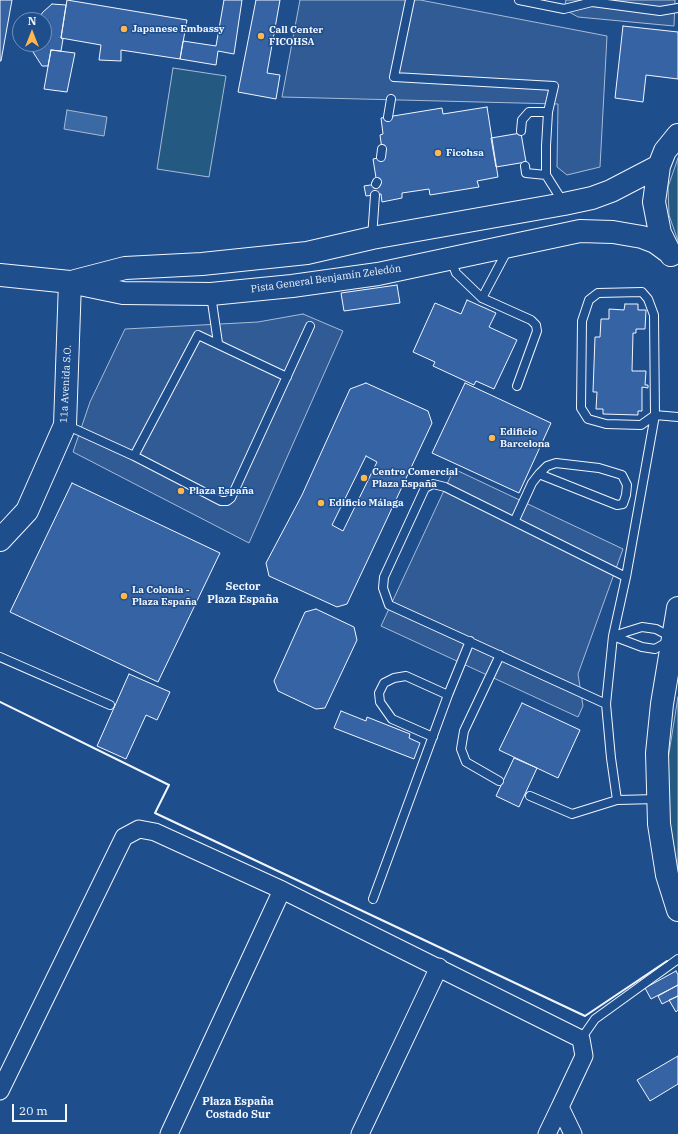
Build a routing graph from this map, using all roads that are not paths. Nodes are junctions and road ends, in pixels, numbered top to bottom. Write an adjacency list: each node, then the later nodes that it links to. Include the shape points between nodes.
1 (410, 0): 5 (lane, via 394,77 554,86)
2 (519, 0): 3 (lane, via 564,9 592,2 660,11)
3 (678, 8)
4 (391, 99): 6 (lane)
5 (548, 112): 7 (lane, via 529,112 522,120); 11 (lane)
6 (388, 117)
7 (521, 131)
8 (677, 135): 10 (main road)
9 (524, 166): 11 (lane, via 526,173)
10 (659, 166): 13 (main road, Pista General Benjamín Zeledón, via 611,191); 17 (main road, via 655,212 660,233)
11 (546, 175): 13 (lane)
12 (375, 195): 14 (lane)
13 (564, 204): 14 (main road, Pista General Benjamín Zeledón)
14 (372, 238): 19 (main road, Pista General Benjamín Zeledón, via 307,253 202,264 125,268)
15 (510, 245): 16 (main road, Pista General Benjamín Zeledón); 17 (main road, Pista General Benjamín Zeledón, via 580,231 613,232 655,242); 21 (lane)
16 (451, 258): 20 (main road, Pista General Benjamín Zeledón, via 378,274); 21 (lane, via 456,273)
17 (674, 258)
18 (0, 275): 19 (main road, Pista General Benjamín Zeledón)
19 (70, 282): 20 (main road, Pista General Benjamín Zeledón, via 123,293); 28 (main road, 11a Avenida S.O.)
20 (211, 294): 23 (lane)
21 (482, 298): 25 (lane, via 531,320 536,325 537,331)
22 (310, 326): 24 (lane)
23 (218, 343): 24 (lane); 29 (lane, via 198,335)
24 (287, 377): 29 (lane, via 227,501 221,501)
25 (517, 386)
26 (655, 415): 26 (lane, via 654,315 648,299 642,292 598,293 589,300 582,321 581,408 588,420 606,424 641,425); 27 (lane); 33 (lane)
27 (678, 417)
28 (65, 425): 29 (lane); 32 (main road, 11a Avenida S.O., via 28,511)
29 (134, 456)
30 (539, 474): 30 (lane, via 547,466 556,463 599,468 622,475 627,485 626,495 623,504 617,505); 31 (lane, via 532,483)
31 (515, 520): 33 (lane); 37 (lane, via 445,487 433,484 425,488 384,577 383,588 389,605)
32 (0, 540)
33 (626, 577): 35 (lane)
34 (678, 608): 36 (main road)
35 (613, 636): 36 (lane, via 642,627 656,629); 36 (lane, via 642,648 655,649); 41 (lane)
36 (675, 638): 46 (main road, via 658,739)
37 (470, 641): 38 (lane); 40 (lane)
38 (500, 654): 41 (lane); 44 (lane, via 464,731 462,749 466,762)
39 (0, 657): 42 (lane)
40 (448, 695): 43 (lane); 43 (lane, via 406,676 384,683 379,693 380,702 392,719)
41 (606, 704): 47 (lane)
42 (110, 705)
43 (433, 737): 49 (lane)
44 (499, 781)
45 (530, 796): 47 (lane, via 572,814)
46 (657, 799): 47 (lane); 50 (main road, via 667,875)
47 (617, 800)
48 (282, 890): 52 (street); 54 (street, via 155,832 139,829 124,837); 56 (street)
49 (374, 899)
50 (678, 910)
51 (678, 959): 53 (lane, via 595,1019)
52 (439, 967): 53 (street); 57 (street)
53 (581, 1039): 55 (street, via 584,1056)
54 (0, 1091)
55 (560, 1107): 58 (street); 59 (street)
56 (169, 1134)
57 (360, 1134)
58 (547, 1134)
59 (573, 1134)

